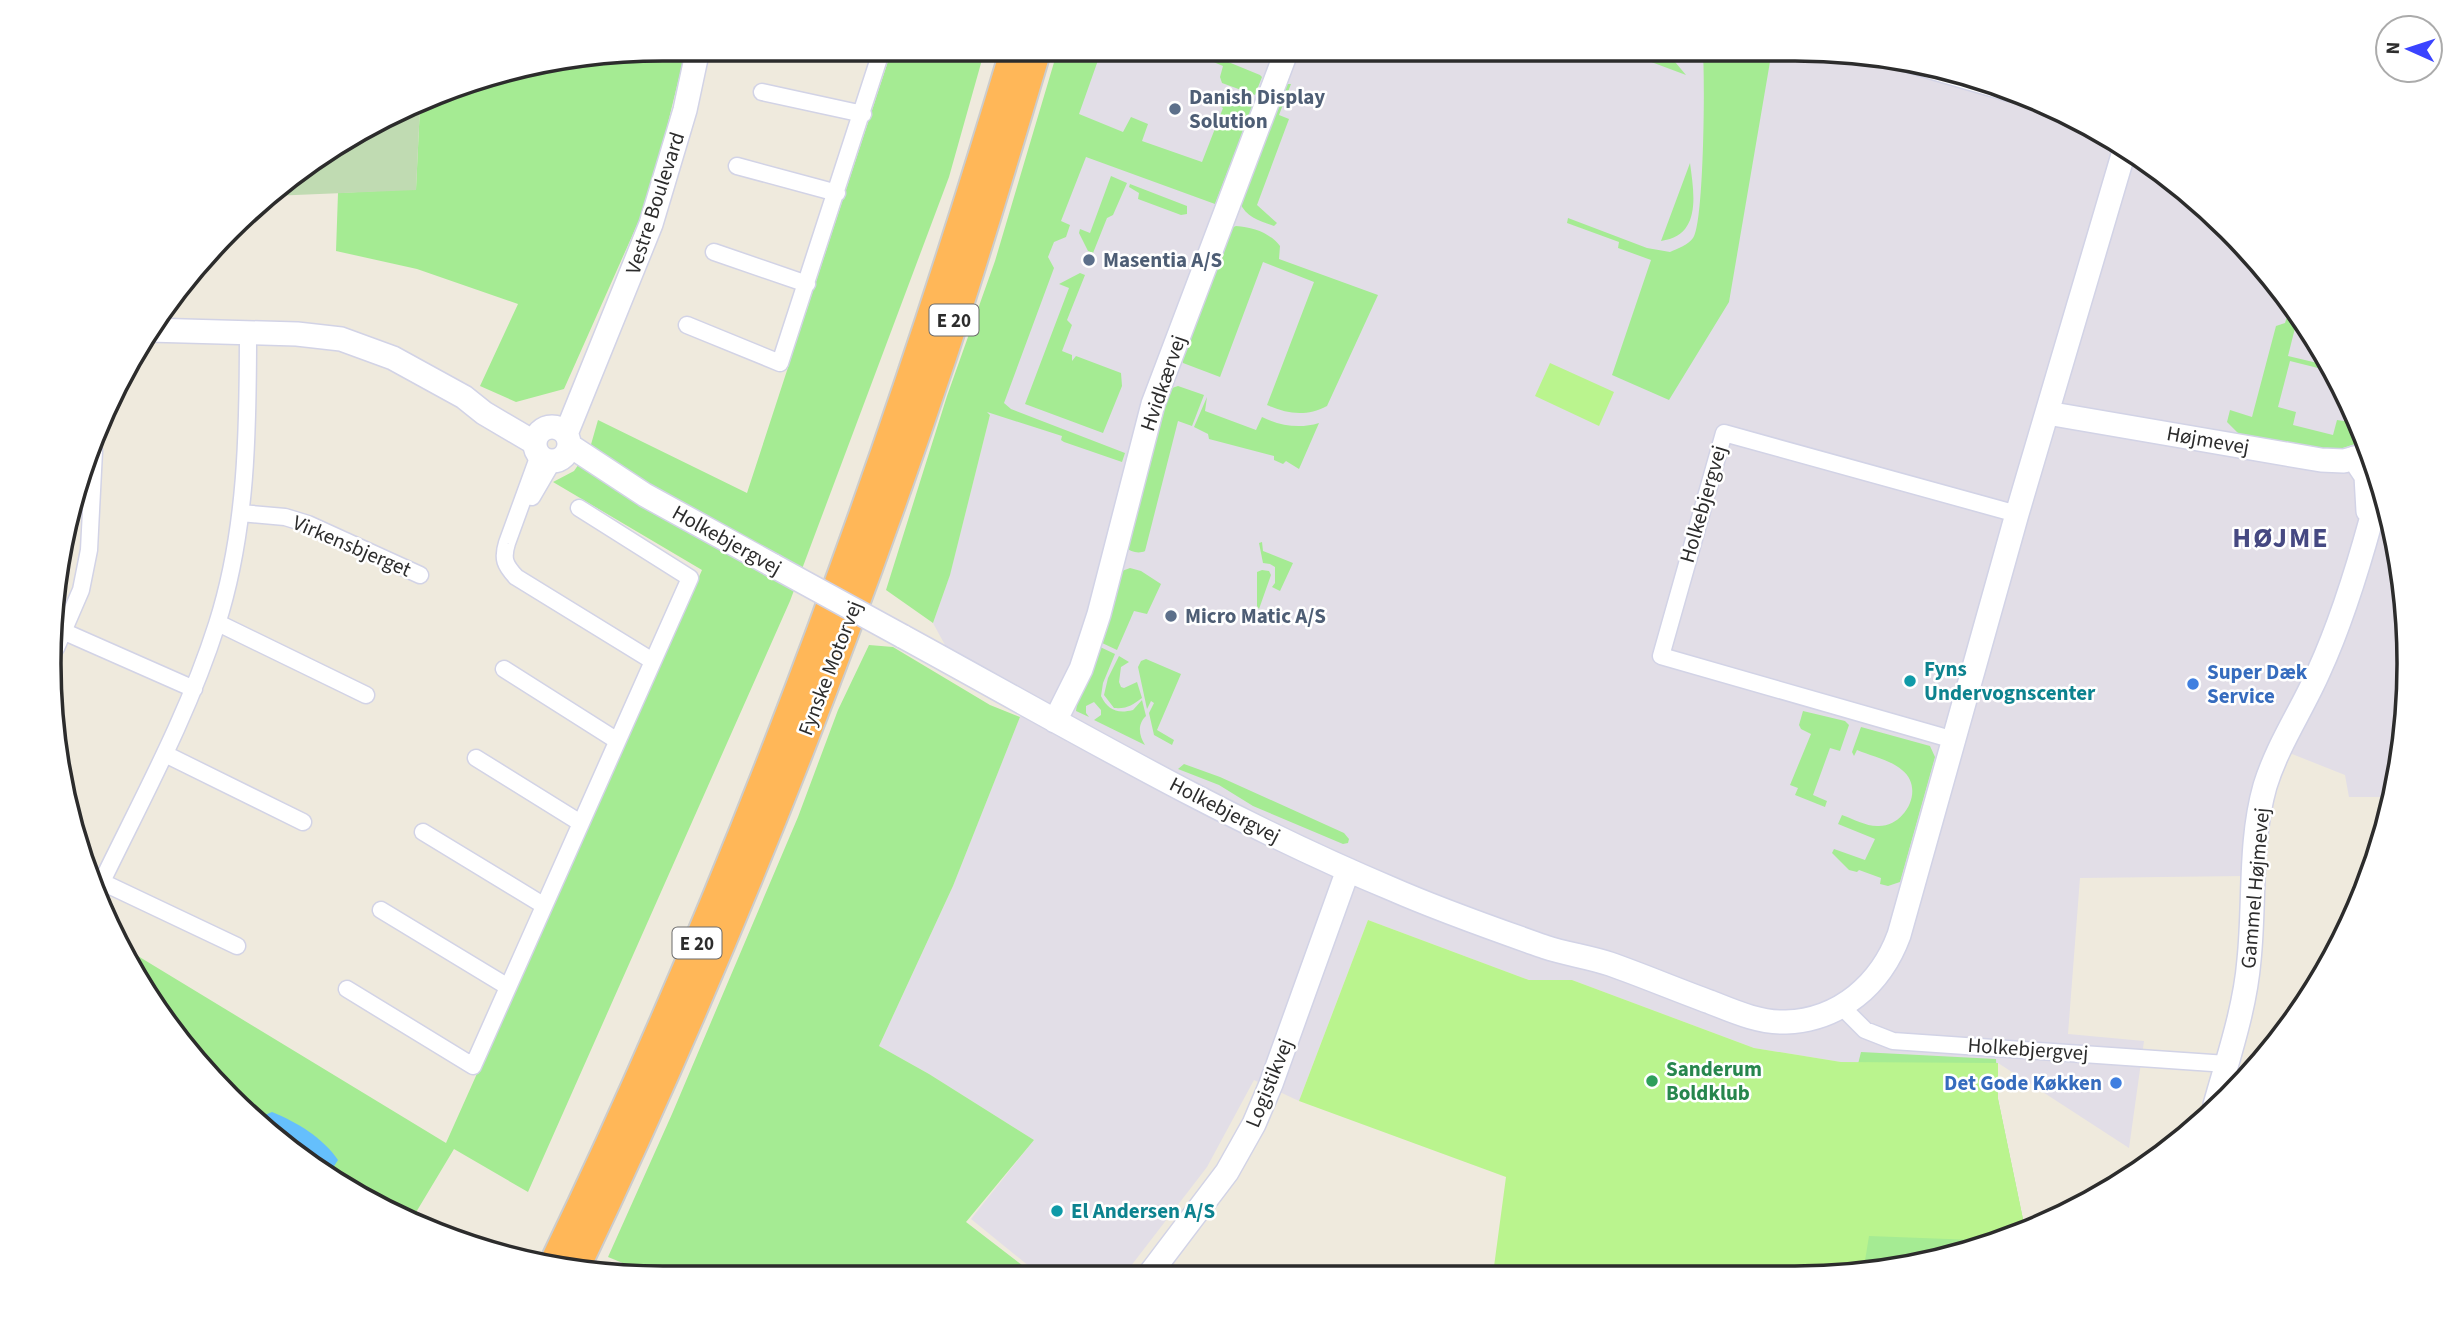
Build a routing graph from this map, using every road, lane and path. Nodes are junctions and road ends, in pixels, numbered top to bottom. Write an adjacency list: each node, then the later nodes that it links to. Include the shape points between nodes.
1 (695, 61): 17 (street, Vestre Boulevard, via 651,224 598,352)
2 (878, 61): 7 (street)
3 (1011, 61): 53 (highway, Fynske Motorvej / E 20, via 922,348 794,704 688,965)
4 (1033, 61): 54 (highway, Fynske Motorvej / E 20, via 943,355 814,712 684,1031)
5 (1283, 61): 34 (street, Hvidkærvej, via 1153,404 1099,614 1081,669)
6 (762, 92): 7 (street)
7 (863, 114): 10 (street)
8 (2122, 158): 16 (street, Holkebjergvej)
9 (737, 166): 10 (street)
10 (836, 193): 12 (street)
11 (714, 252): 12 (street)
12 (807, 284): 13 (street, via 780,363)
13 (687, 325)
14 (162, 330): 15 (street, Holkebjergvej)
15 (248, 333): 17 (street, Holkebjergvej, via 341,340 393,358); 23 (street)
16 (2047, 413): 18 (street, Højmevej, via 2321,460); 24 (street, Holkebjergvej)
17 (552, 444): 30 (street, via 503,555 506,565 516,577); 34 (street, Holkebjergvej, bridge)
18 (2360, 456)
19 (2364, 466): 25 (street, Gammel Højmevej)
20 (93, 470): 28 (street, via 89,550 81,590)
21 (579, 508): 30 (street, via 690,578)
22 (2377, 512): 25 (street, Gammel Højmevej)
23 (241, 513): 26 (street, Virkensbjerget, via 308,524); 27 (street)
24 (2017, 514): 36 (street, Holkebjergvej); 36 (street, Holkebjergvej, via 1724,433 1661,656)
25 (2371, 520): 51 (street, Gammel Højmevej, via 2319,673 2283,738 2265,787 2257,828 2249,964)
26 (420, 575)
27 (218, 622): 32 (street); 33 (street)
28 (63, 627)
29 (63, 632): 32 (street)
30 (651, 660): 35 (street)
31 (504, 669): 35 (street)
32 (194, 689): 37 (street)
33 (366, 695)
34 (1055, 721): 42 (street, Holkebjergvej)
35 (616, 740): 40 (street)
36 (1954, 740): 50 (street, Holkebjergvej, via 1893,950 1870,984)
37 (165, 754): 39 (street); 43 (street)
38 (476, 758): 40 (street)
39 (303, 822)
40 (579, 822): 45 (street)
41 (423, 832): 45 (street)
42 (1348, 870): 50 (street, Holkebjergvej, via 1394,891 1752,1018 1796,1021); 55 (street, Logistikvej, via 1254,1125 1227,1172)
43 (102, 882)
44 (106, 892): 47 (street)
45 (543, 905): 48 (street)
46 (381, 910): 48 (street)
47 (237, 946)
48 (508, 987): 49 (street, via 472,1066)
49 (347, 989)
50 (1841, 1006): 51 (street, Holkebjergvej, via 1865,1030 1893,1041)
51 (2227, 1064): 52 (street, Gammel Højmevej)
52 (2220, 1089)
53 (557, 1256)
54 (579, 1260)
55 (1156, 1266)

